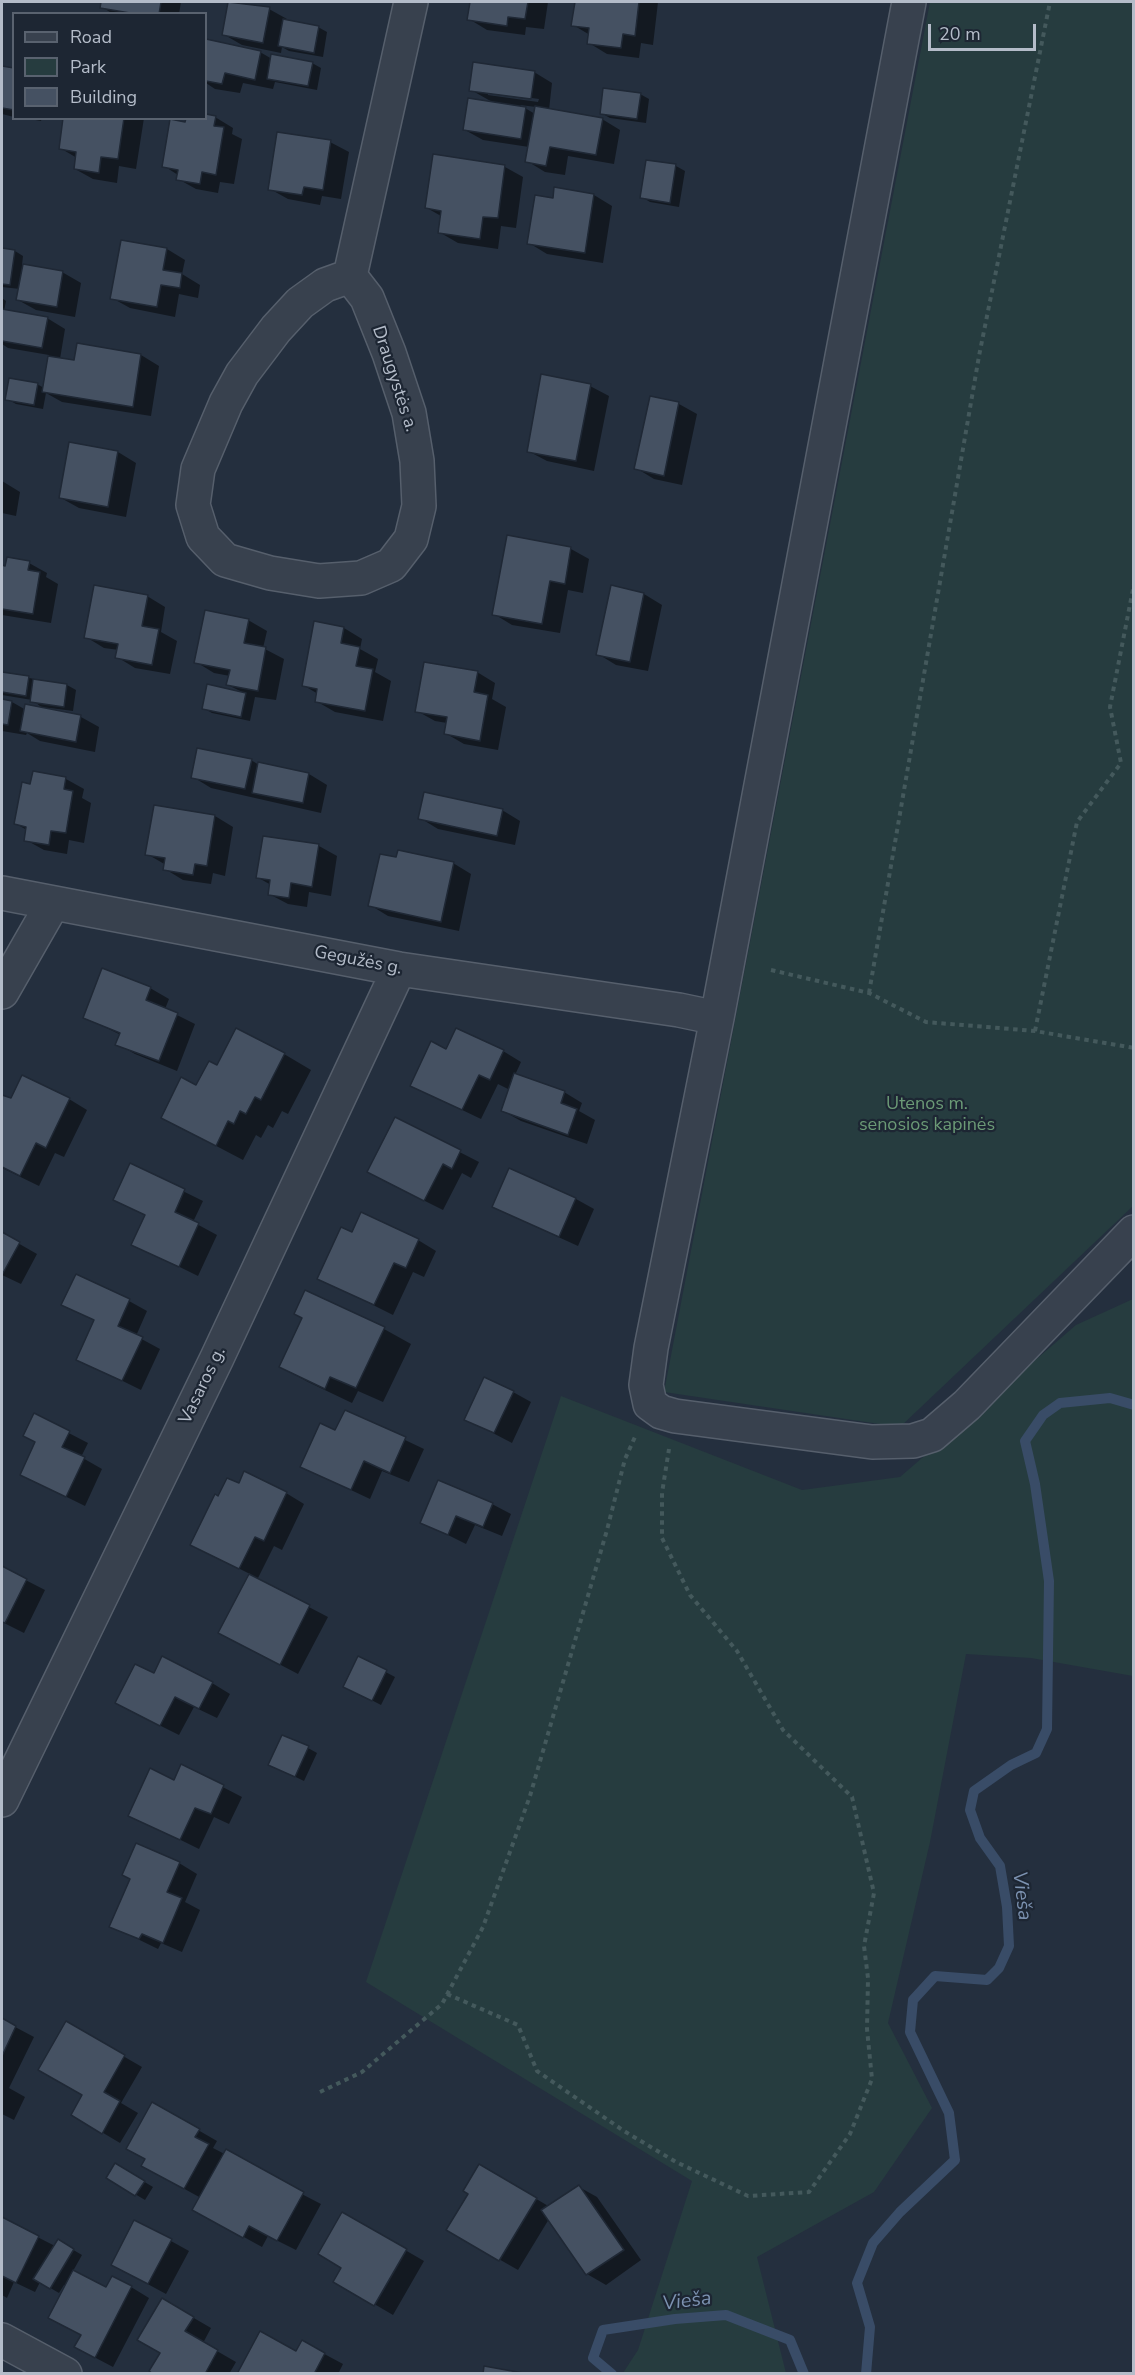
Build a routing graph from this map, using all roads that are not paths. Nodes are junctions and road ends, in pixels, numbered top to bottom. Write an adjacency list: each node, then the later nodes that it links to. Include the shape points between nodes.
1 (411, 2): 3 (street)
2 (909, 2): 8 (street)
3 (351, 276): 3 (street, Draugystės a., via 325,285 300,303 242,374 226,403 198,469 193,505 203,537 225,560 319,581 361,578 391,565 411,539 419,506 409,413 367,298)
4 (2, 893): 5 (street, Gegužės g.)
5 (52, 903): 6 (street, Gegužės g.); 7 (street)
6 (399, 969): 8 (street, Gegužės g.); 10 (street, Vasaros g., via 217,1358)
7 (2, 992)
8 (717, 1018): 9 (street, via 651,1348 646,1385 662,1410 872,1442 913,1442 932,1435 967,1405)
9 (1134, 1232)
10 (2, 1800)
11 (2, 2340): 12 (street)
12 (65, 2373)

